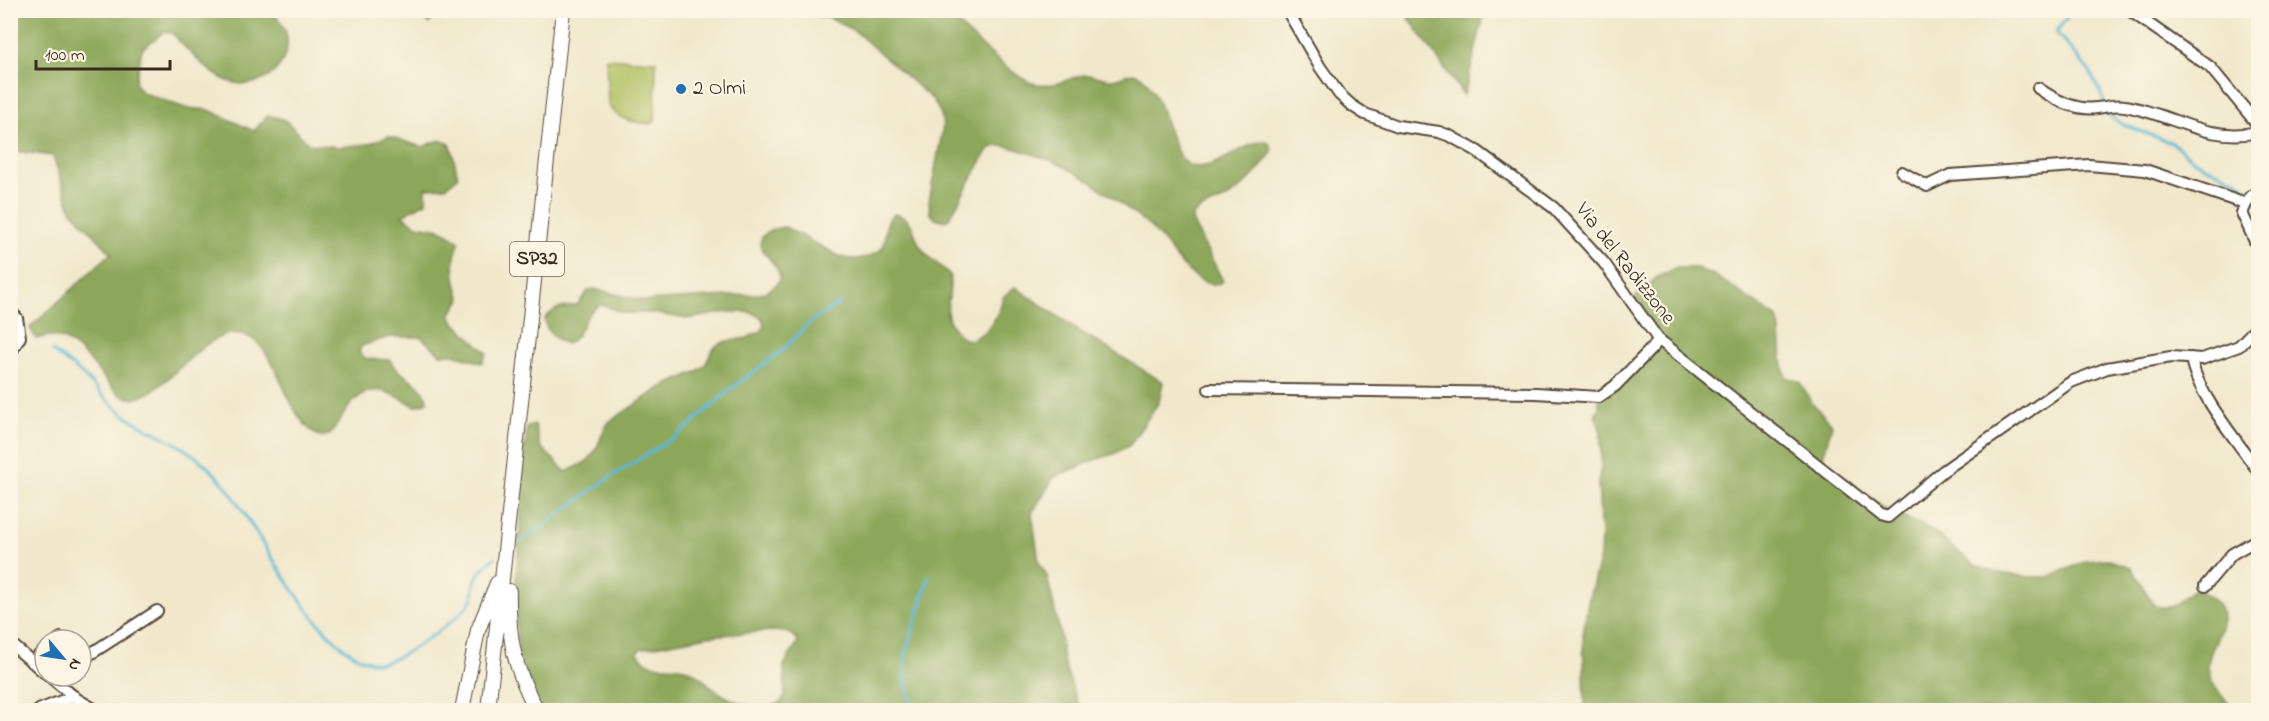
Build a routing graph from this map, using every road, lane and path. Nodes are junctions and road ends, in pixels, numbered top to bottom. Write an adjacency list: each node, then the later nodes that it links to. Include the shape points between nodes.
1 (563, 10): 18 (main road, SP32)
2 (1287, 10): 13 (street, Via del Radizzone, via 1320,67 1351,105 1398,126 1450,136 1554,208 1604,263)
3 (2129, 10): 5 (street, via 2210,67)
4 (2038, 88): 6 (street, via 2076,107 2122,105 2209,133)
5 (2259, 125)
6 (2259, 132)
7 (1902, 172): 9 (street, via 1927,186 1950,175 2089,165 2145,170)
8 (2259, 191): 9 (street)
9 (2247, 201): 10 (street, via 2242,213)
10 (2259, 248)
11 (10, 310): 14 (street, via 17,318 20,337)
12 (2259, 322): 15 (street, via 2239,346 2202,359)
13 (1658, 339): 15 (street, Via del Radizzone, via 1888,517 1943,471 2071,382 2107,368 2171,357); 16 (street, via 1615,387 1599,397)
14 (11, 354)
15 (2191, 358): 17 (street, via 2193,371 2204,390)
16 (1209, 389)
17 (2259, 471)
18 (510, 507): 20 (main road, SP32); 32 (main road, via 515,517 509,583 512,647 520,679)
19 (2259, 539): 21 (street, via 2232,554)
20 (505, 559): 30 (main road, via 478,630); 31 (main road, SP32)
21 (2205, 586)
22 (157, 611): 24 (street)
23 (10, 643): 25 (street)
24 (93, 652)
25 (32, 662)
26 (65, 688): 27 (street)
27 (74, 696): 28 (street); 29 (street)
28 (39, 711)
29 (96, 711)
30 (462, 711)
31 (488, 711)
32 (537, 711)

